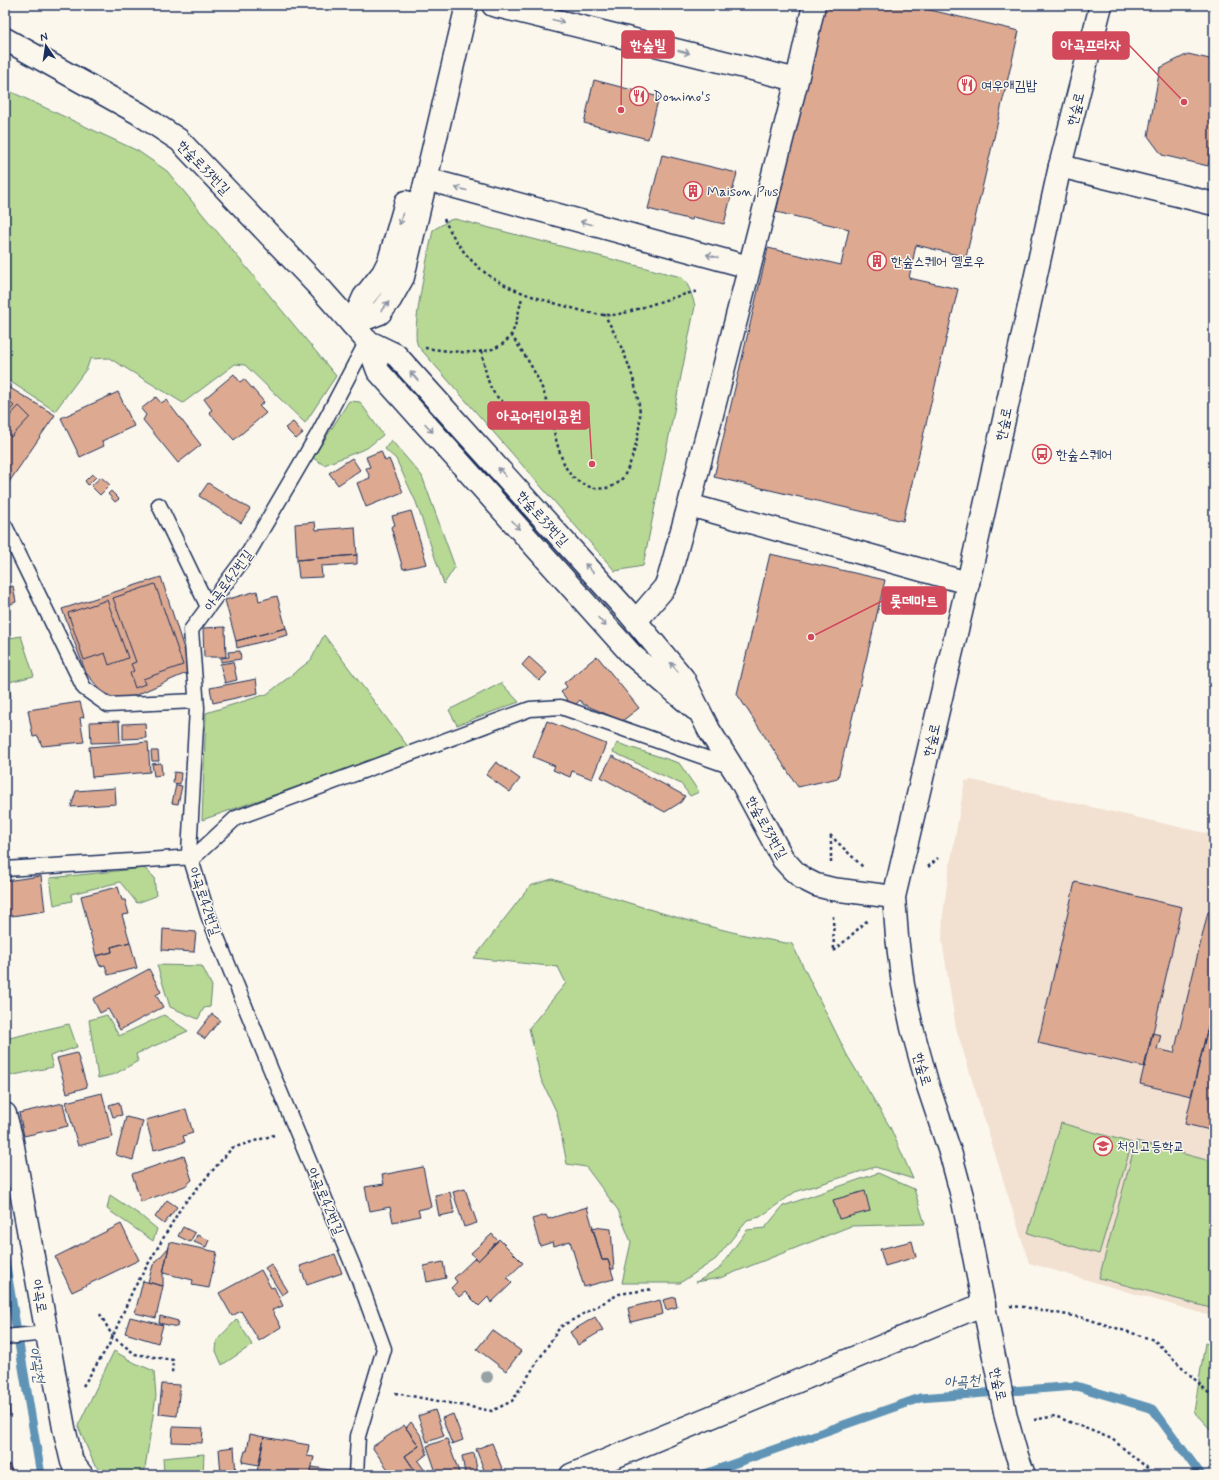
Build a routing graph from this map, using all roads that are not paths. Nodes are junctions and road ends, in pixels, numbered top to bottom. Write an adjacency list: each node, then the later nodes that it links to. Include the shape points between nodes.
1 (458, 5): 12 (street, one-way to 12, via 389,261 383,274 364,297)
2 (467, 5): 9 (street)
3 (493, 5): 7 (street, one-way to 7)
4 (814, 5): 7 (street)
5 (1101, 5): 8 (street, 한숲로)
6 (5, 39): 12 (street, 한숲로33번길, via 138,113 179,140)
7 (797, 80): 11 (street)
8 (1060, 166): 10 (street); 17 (street, 한숲로)
9 (426, 179): 11 (street, one-way to 9); 12 (street, one-way to 9, via 380,313 397,289 403,277)
10 (1214, 204)
11 (750, 267): 15 (street)
12 (352, 324): 13 (street, 한숲로33번길)
13 (367, 341): 18 (lane, 아곡로42번길, via 318,434 249,552); 19 (street, 한숲로33번길, one-way to 13, via 396,355); 21 (street, 한숲로33번길, one-way to 21, via 378,371 632,655)
14 (159, 505): 18 (lane)
15 (689, 505): 17 (street); 19 (street, via 665,588)
16 (5, 526): 20 (lane, via 84,688 108,705)
17 (968, 583): 25 (street, 한숲로)
18 (208, 607): 20 (lane, 아곡로42번길, via 191,630)
19 (636, 621): 21 (street, 한숲로33번길, one-way to 19, via 684,678)
20 (196, 700): 23 (lane, 아곡로42번길)
21 (699, 713): 22 (street, 한숲로33번길)
22 (732, 767): 23 (lane, via 561,707 530,709 236,818 194,857); 25 (street, 한숲로33번길, via 783,859 802,878 832,889)
23 (190, 857): 24 (lane); 31 (lane, 아곡로42번길, via 208,915 359,1280 384,1349 358,1436)
24 (5, 869)
25 (894, 897): 27 (street, 한숲로, via 896,937 912,1028 962,1196)
26 (5, 1114): 28 (street, 아곡로)
27 (984, 1304): 32 (street); 33 (street, 한숲로, via 1007,1420)
28 (47, 1333): 29 (lane); 30 (street, 아곡로, via 72,1462)
29 (5, 1337)
30 (82, 1475)
31 (356, 1475)
32 (571, 1475)
33 (1024, 1475)

